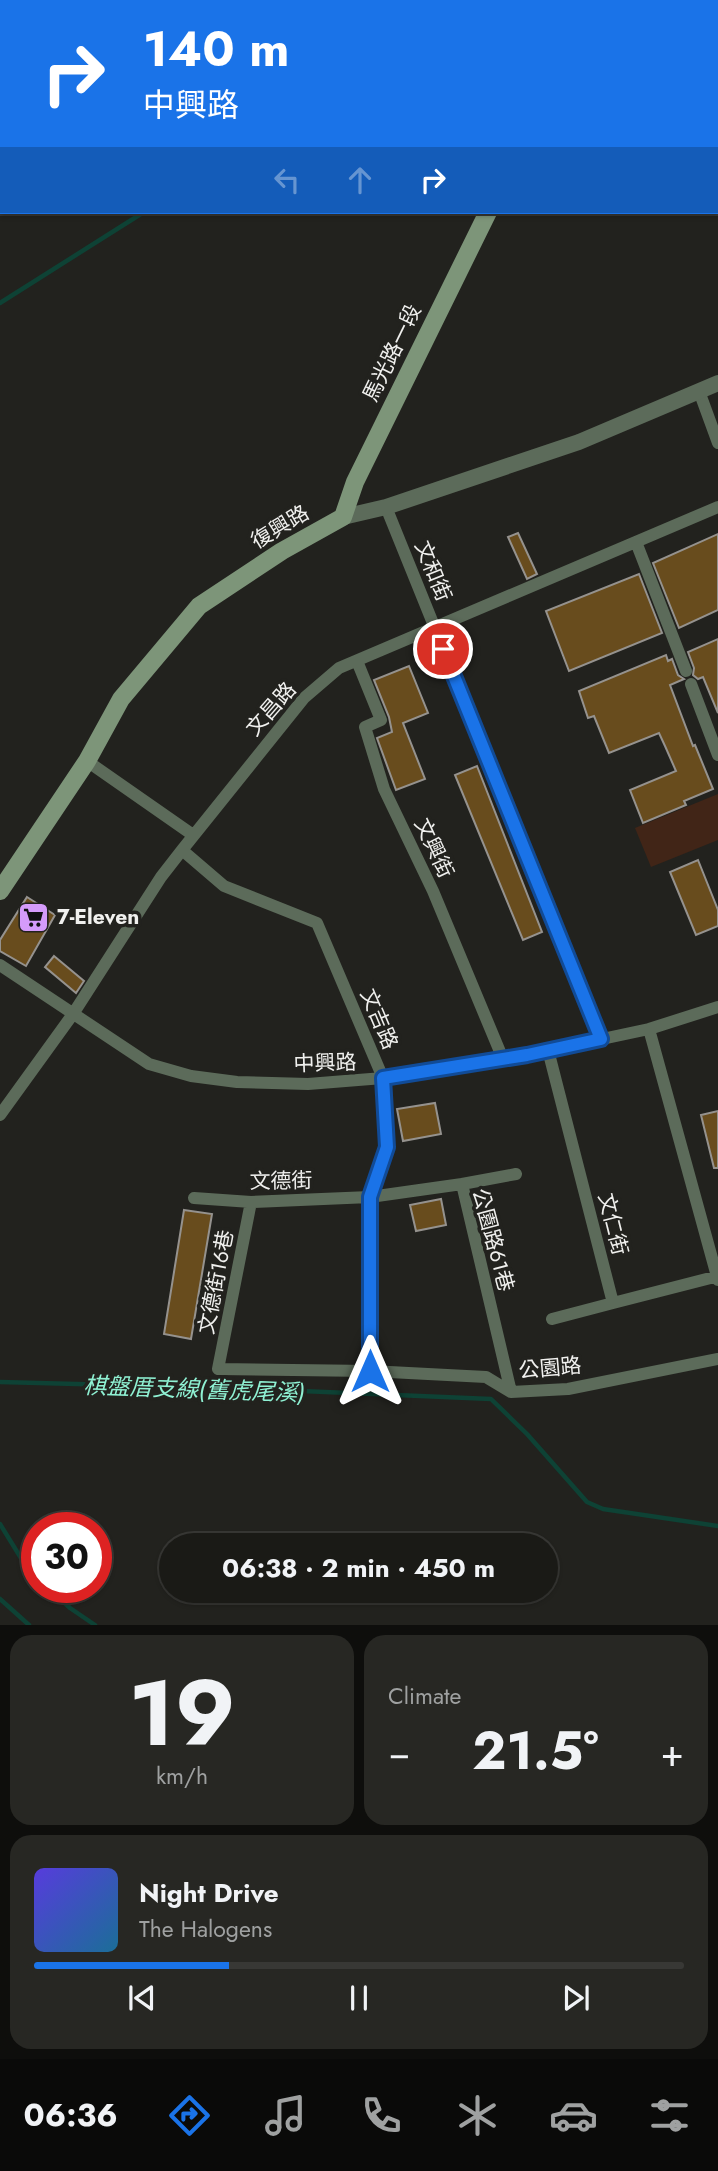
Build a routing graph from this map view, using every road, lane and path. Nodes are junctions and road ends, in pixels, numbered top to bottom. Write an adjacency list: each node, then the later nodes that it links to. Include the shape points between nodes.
1 (487, 214): 7 (main road, 馬光路一段, via 355,482)
2 (718, 383): 3 (street, 復興路)
3 (699, 391): 4 (street); 5 (street, 復興路, via 579,442)
4 (718, 443)
5 (386, 507): 7 (street, 復興路); 9 (street, 文和街)
6 (718, 507): 8 (street, 文昌路)
7 (343, 517): 14 (main road, 復興路, via 199,606 121,699)
8 (636, 542): 9 (street, 文昌路); 11 (street)
9 (435, 628): 10 (street, 文昌路); 22 (street, 文和街)
10 (357, 661): 15 (street, 文昌路, via 339,668 303,698); 24 (street, 文興街, via 381,720 365,727 384,789 433,891)
11 (686, 670)
12 (691, 684): 13 (street)
13 (718, 755)
14 (87, 761): 15 (street); 17 (main road, 復興路)
15 (193, 835): 16 (street, 文昌路)
16 (182, 850): 20 (street, 文昌路); 25 (street, 文吉路, via 224,886 317,923)
17 (0, 891)
18 (0, 965): 20 (street, 中興路)
19 (718, 1007): 21 (street, 中興路)
20 (73, 1014): 25 (street, 中興路, via 149,1064 191,1076 307,1084); 26 (street, 文昌路)
21 (649, 1028): 22 (street, 中興路); 32 (street)
22 (601, 1039): 23 (street, 中興路)
23 (548, 1050): 24 (street, 中興路); 33 (street, 文仁街)
24 (503, 1059): 25 (street, 中興路)
25 (383, 1078): 29 (street, 文吉路, via 387,1147)
26 (0, 1115)
27 (516, 1174): 28 (street)
28 (462, 1184): 29 (street, 公園路61巷); 38 (street, 公園路61巷)
29 (370, 1197): 31 (street, 文德街); 37 (street, 文吉路)
30 (194, 1198): 31 (street, 文德街)
31 (251, 1202): 36 (street, 文德街16巷)
32 (718, 1278): 33 (street)
33 (613, 1303): 34 (street)
34 (552, 1319)
35 (718, 1359): 38 (street, 公園路, via 568,1389)
36 (218, 1369): 37 (street, 公園路)
37 (370, 1371): 38 (street, 公園路, via 486,1377)
38 (511, 1392)

